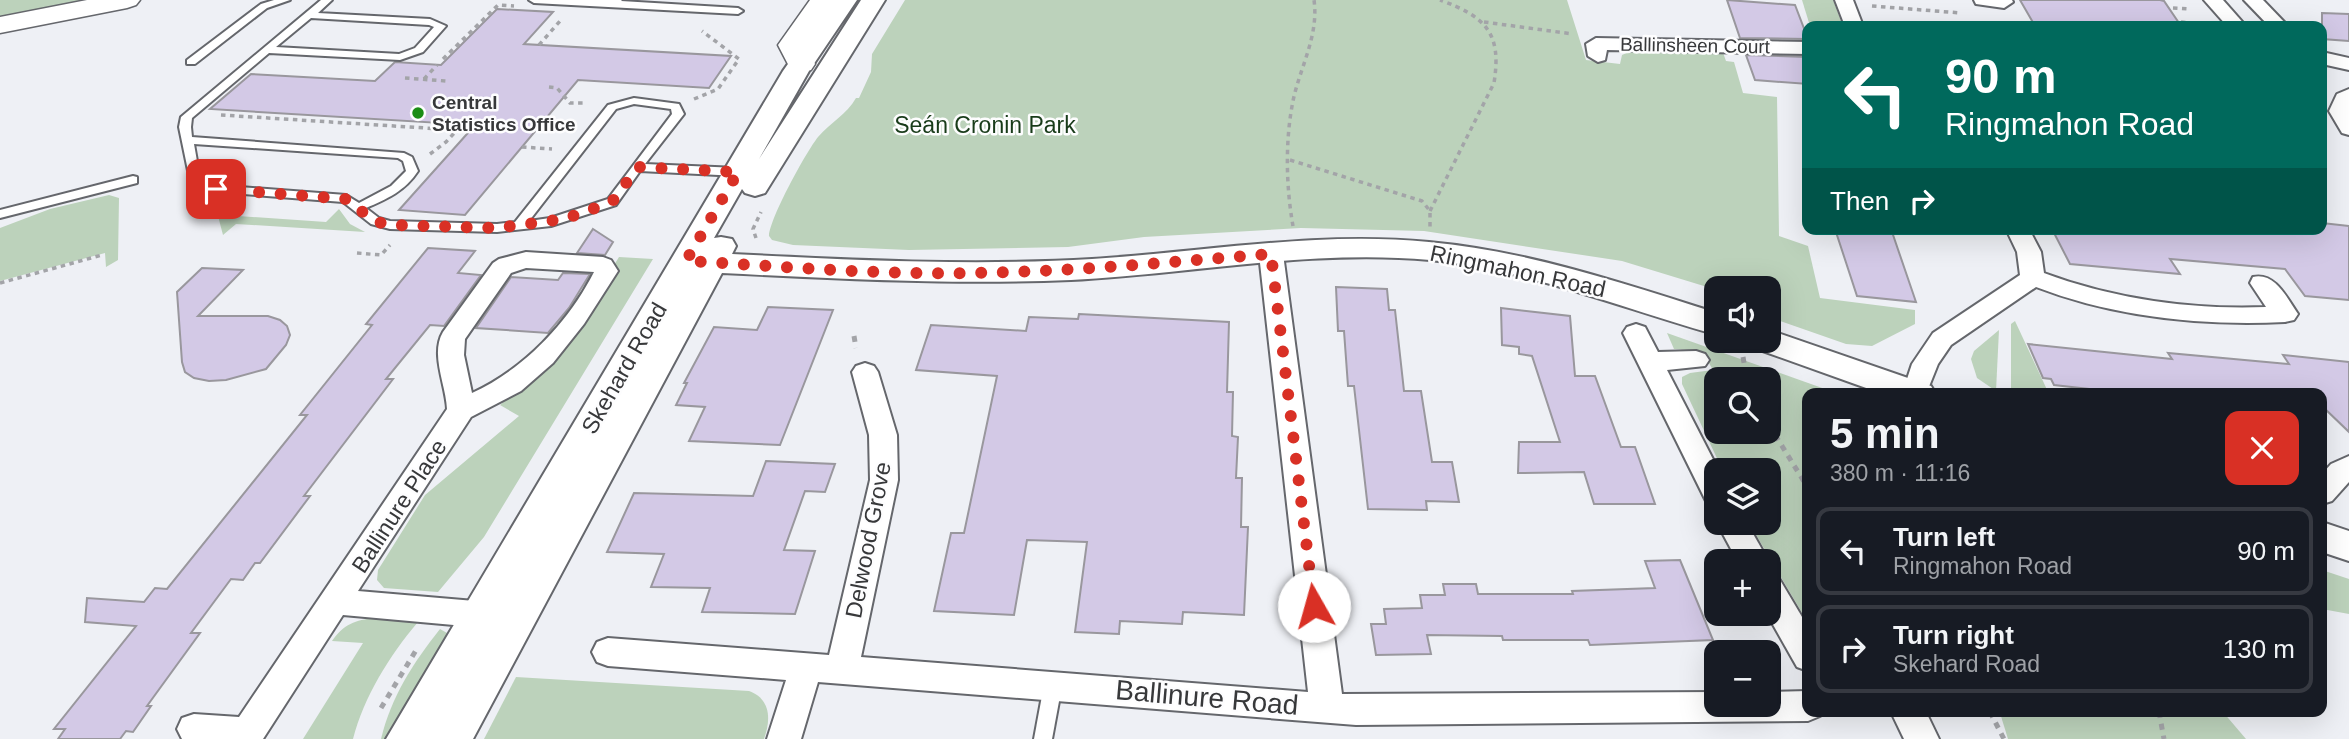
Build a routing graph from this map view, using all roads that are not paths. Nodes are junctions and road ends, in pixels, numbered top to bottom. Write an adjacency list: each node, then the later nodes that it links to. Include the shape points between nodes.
1 (127, 0): 19 (main road)
2 (285, 0): 24 (lane, via 264,6)
3 (327, 0): 15 (lane)
4 (534, 0): 12 (lane)
5 (823, 0): 25 (main road, via 792,46)
6 (845, 0): 25 (street, Skehard Road)
7 (873, 0): 38 (street, Skehard Road)
8 (1844, 0): 16 (street)
9 (1983, 0): 13 (street)
10 (2213, 0): 17 (street)
11 (2253, 0): 18 (street)
12 (615, 2): 14 (lane)
13 (2006, 6)
14 (738, 10)
15 (308, 15): 21 (lane); 21 (lane, via 441,26 419,50 400,57)
16 (1852, 21)
17 (2232, 21)
18 (2274, 21)
19 (0, 25)
20 (1802, 48): 22 (street, Ballinsheen Court, via 1596,44)
21 (265, 50): 29 (lane, via 187,117)
22 (1598, 57)
23 (2327, 59): 26 (street)
24 (191, 62)
25 (801, 64): 31 (street, Skehard Road)
26 (2349, 64)
27 (2337, 96): 28 (street, via 2339,115)
28 (2349, 129)
29 (189, 140): 33 (lane, via 196,187 346,199); 33 (lane, via 400,155 412,164 407,180 399,187)
30 (638, 167): 31 (lane); 35 (lane, via 612,202 564,219); 35 (lane, via 678,114 675,106 634,101 616,105)
31 (738, 172): 38 (street, Skehard Road)
32 (133, 180): 34 (lane)
33 (357, 208): 35 (lane, via 374,221 390,225)
34 (0, 214)
35 (518, 227)
36 (2021, 235): 39 (street, via 2033,263)
37 (1271, 254): 38 (street, Ringmahon Road, via 966,274); 41 (street, Ringmahon Road, via 1429,251 1540,271); 65 (street)
38 (699, 262): 57 (street, Skehard Road); 58 (street, Skehard Road)
39 (2032, 278): 40 (street, via 2082,294 2180,311 2223,316 2285,314); 48 (street, via 1941,340 1922,367)
40 (2262, 283)
41 (1704, 320)
42 (1636, 333): 45 (street)
43 (1770, 353): 47 (street)
44 (1696, 360): 45 (street)
45 (1650, 361): 51 (street)
46 (866, 372): 62 (street, Delwood Grove, via 883,435 884,480)
47 (1899, 388)
48 (1918, 388)
49 (461, 411): 49 (street, Ballinure Place, via 516,381 548,355 604,276 603,265 526,260 502,268 452,338); 55 (street, Ballinure Place)
50 (2349, 467): 52 (street)
51 (1704, 469)
52 (2327, 487)
53 (2327, 539): 54 (street)
54 (2349, 546)
55 (337, 602): 57 (street, Ballinure Place); 68 (street, Ballinure Place)
56 (1781, 610): 59 (street)
57 (480, 615): 58 (street, Ballinure Place); 69 (street, Skehard Road)
58 (517, 618): 70 (street, Skehard Road)
59 (1802, 647)
60 (608, 652): 61 (street, Ballinure Road)
61 (807, 666): 62 (street, Ballinure Road); 71 (street)
62 (842, 668): 63 (street, Ballinure Road)
63 (1054, 685): 65 (street, Ballinure Road); 72 (lane)
64 (1802, 706): 65 (street, Ballinure Road)
65 (1327, 708)
66 (1911, 717): 73 (street)
67 (194, 729): 68 (street)
68 (248, 733)
69 (408, 739)
70 (450, 739)
71 (784, 739)
72 (1043, 739)
73 (1922, 739)

